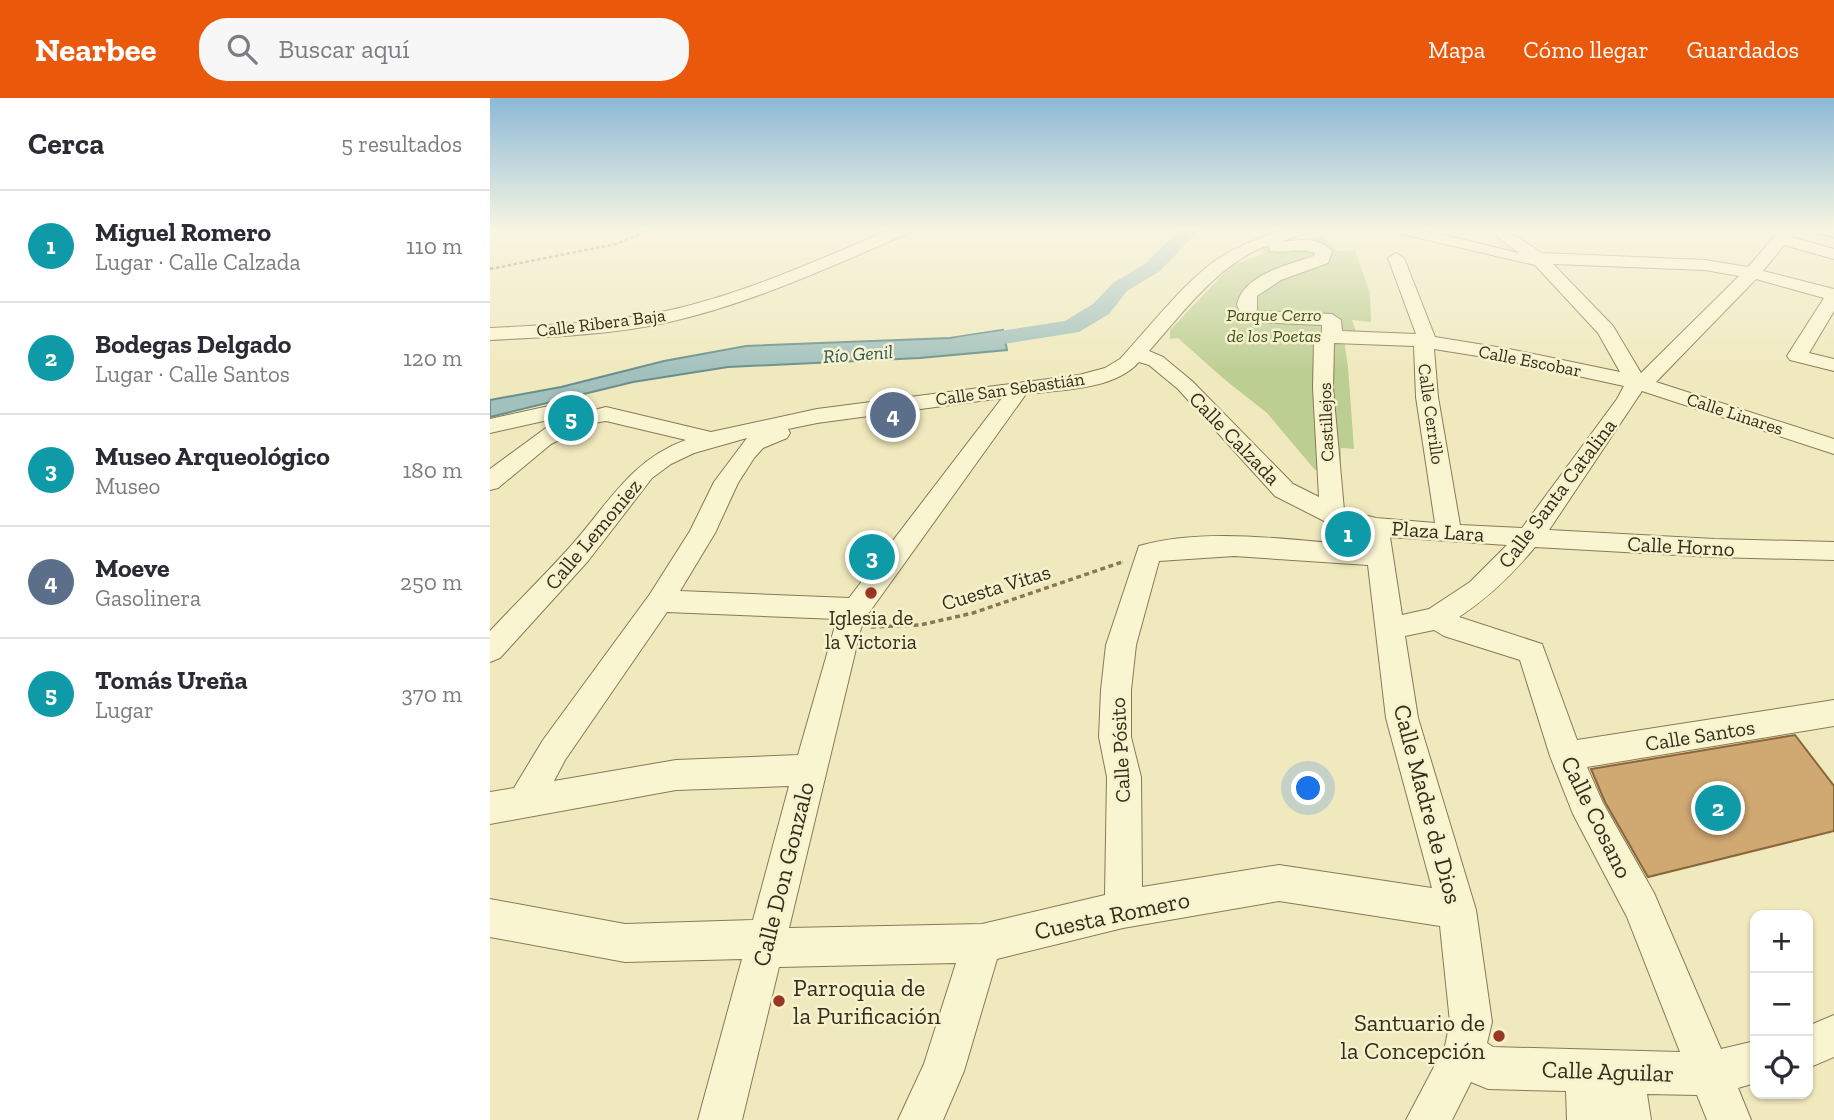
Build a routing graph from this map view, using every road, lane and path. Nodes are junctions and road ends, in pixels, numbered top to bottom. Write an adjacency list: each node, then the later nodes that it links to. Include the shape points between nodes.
1 (787, 277): 10 (street, Calle Ribera Baja, via 667,317)
2 (1210, 277): 14 (street, Calle San Sebastián)
3 (1277, 277): 11 (street, via 1248,294 1250,316 1332,320)
4 (1403, 277): 13 (street, Calle Cerrillo, via 1426,335)
5 (1556, 277): 16 (street, via 1606,330)
6 (1748, 277): 16 (street, via 1648,378)
7 (1766, 277): 8 (street)
8 (1834, 295): 9 (street)
9 (1814, 330): 12 (street); 15 (street, via 1797,356)
10 (490, 334)
11 (1332, 336): 13 (street, Calle Escobar); 24 (street, Castillejos, via 1324,340 1323,388)
12 (1834, 336)
13 (1424, 342): 16 (street, Calle Escobar); 26 (street, Calle Cerrillo, via 1427,397)
14 (1137, 354): 17 (street, Calle San Sebastián, via 1101,376); 24 (street, Calle Calzada, via 1156,361 1185,385 1284,490)
15 (1834, 365)
16 (1636, 382): 22 (street, Calle Linares); 27 (street, Calle Santa Catalina, via 1628,400)
17 (1021, 387): 18 (street, Calle San Sebastián); 33 (street)
18 (817, 416): 21 (street, Calle San Sebastián); 31 (street, via 755,443 746,453)
19 (563, 418): 20 (street); 21 (street, via 606,414); 23 (street)
20 (490, 426)
21 (711, 439): 35 (street, Calle Lemoniez, via 663,459 644,474 579,554)
22 (1834, 447)
23 (490, 482)
24 (1332, 514): 25 (street, Calle Calzada)
25 (1376, 527): 26 (street, Plaza Lara); 30 (street, Plaza Lara)
26 (1450, 533): 27 (street, Plaza Lara)
27 (1528, 537): 28 (street, Calle Horno); 32 (street, Calle Santa Catalina, via 1480,589)
28 (1834, 551)
29 (1149, 553): 30 (street, via 1191,548); 33 (path, Cuesta Vitas, via 973,613 920,625); 41 (street, Calle Pósito, via 1121,645 1116,690 1115,737 1124,777)
30 (1380, 556): 34 (street, Calle Madre de Dios)
31 (660, 601): 33 (street); 39 (street, via 554,750)
32 (1437, 618): 34 (street, Calle Santa Catalina); 37 (street, Calle Cosano, via 1454,628 1532,652)
33 (851, 619): 38 (street, Calle Don Gonzalo)
34 (1392, 628): 42 (street, Calle Madre de Dios, via 1402,718)
35 (490, 650)
36 (1834, 713): 37 (street, Calle Santos)
37 (1566, 756): 50 (street, Calle Cosano, via 1590,814 1641,906)
38 (810, 770): 39 (street, via 676,775); 44 (street, Calle Don Gonzalo)
39 (525, 801): 40 (street)
40 (490, 808)
41 (1123, 909): 42 (street, Cuesta Romero, via 1279,883); 45 (street, Cuesta Romero)
42 (1457, 910): 48 (street, Calle Madre de Dios, via 1471,1022)
43 (490, 918): 44 (street, Cuesta Romero, via 625,943)
44 (765, 943): 45 (street, Cuesta Romero); 51 (street, Calle Don Gonzalo)
45 (982, 943): 52 (street, via 943,1072)
46 (1834, 1035): 47 (street)
47 (1813, 1045)
48 (1464, 1053): 50 (street, Calle Aguilar, via 1488,1068); 53 (street, Calle Madre de Dios)
49 (1750, 1063): 50 (street, Calle Aguilar)
50 (1709, 1074): 56 (street, Calle Cosano)
51 (719, 1120)
52 (920, 1120)
53 (1428, 1120)
54 (1589, 1120): 55 (street, via 1587,1086 1624,1088)
55 (1629, 1120)
56 (1729, 1120)

